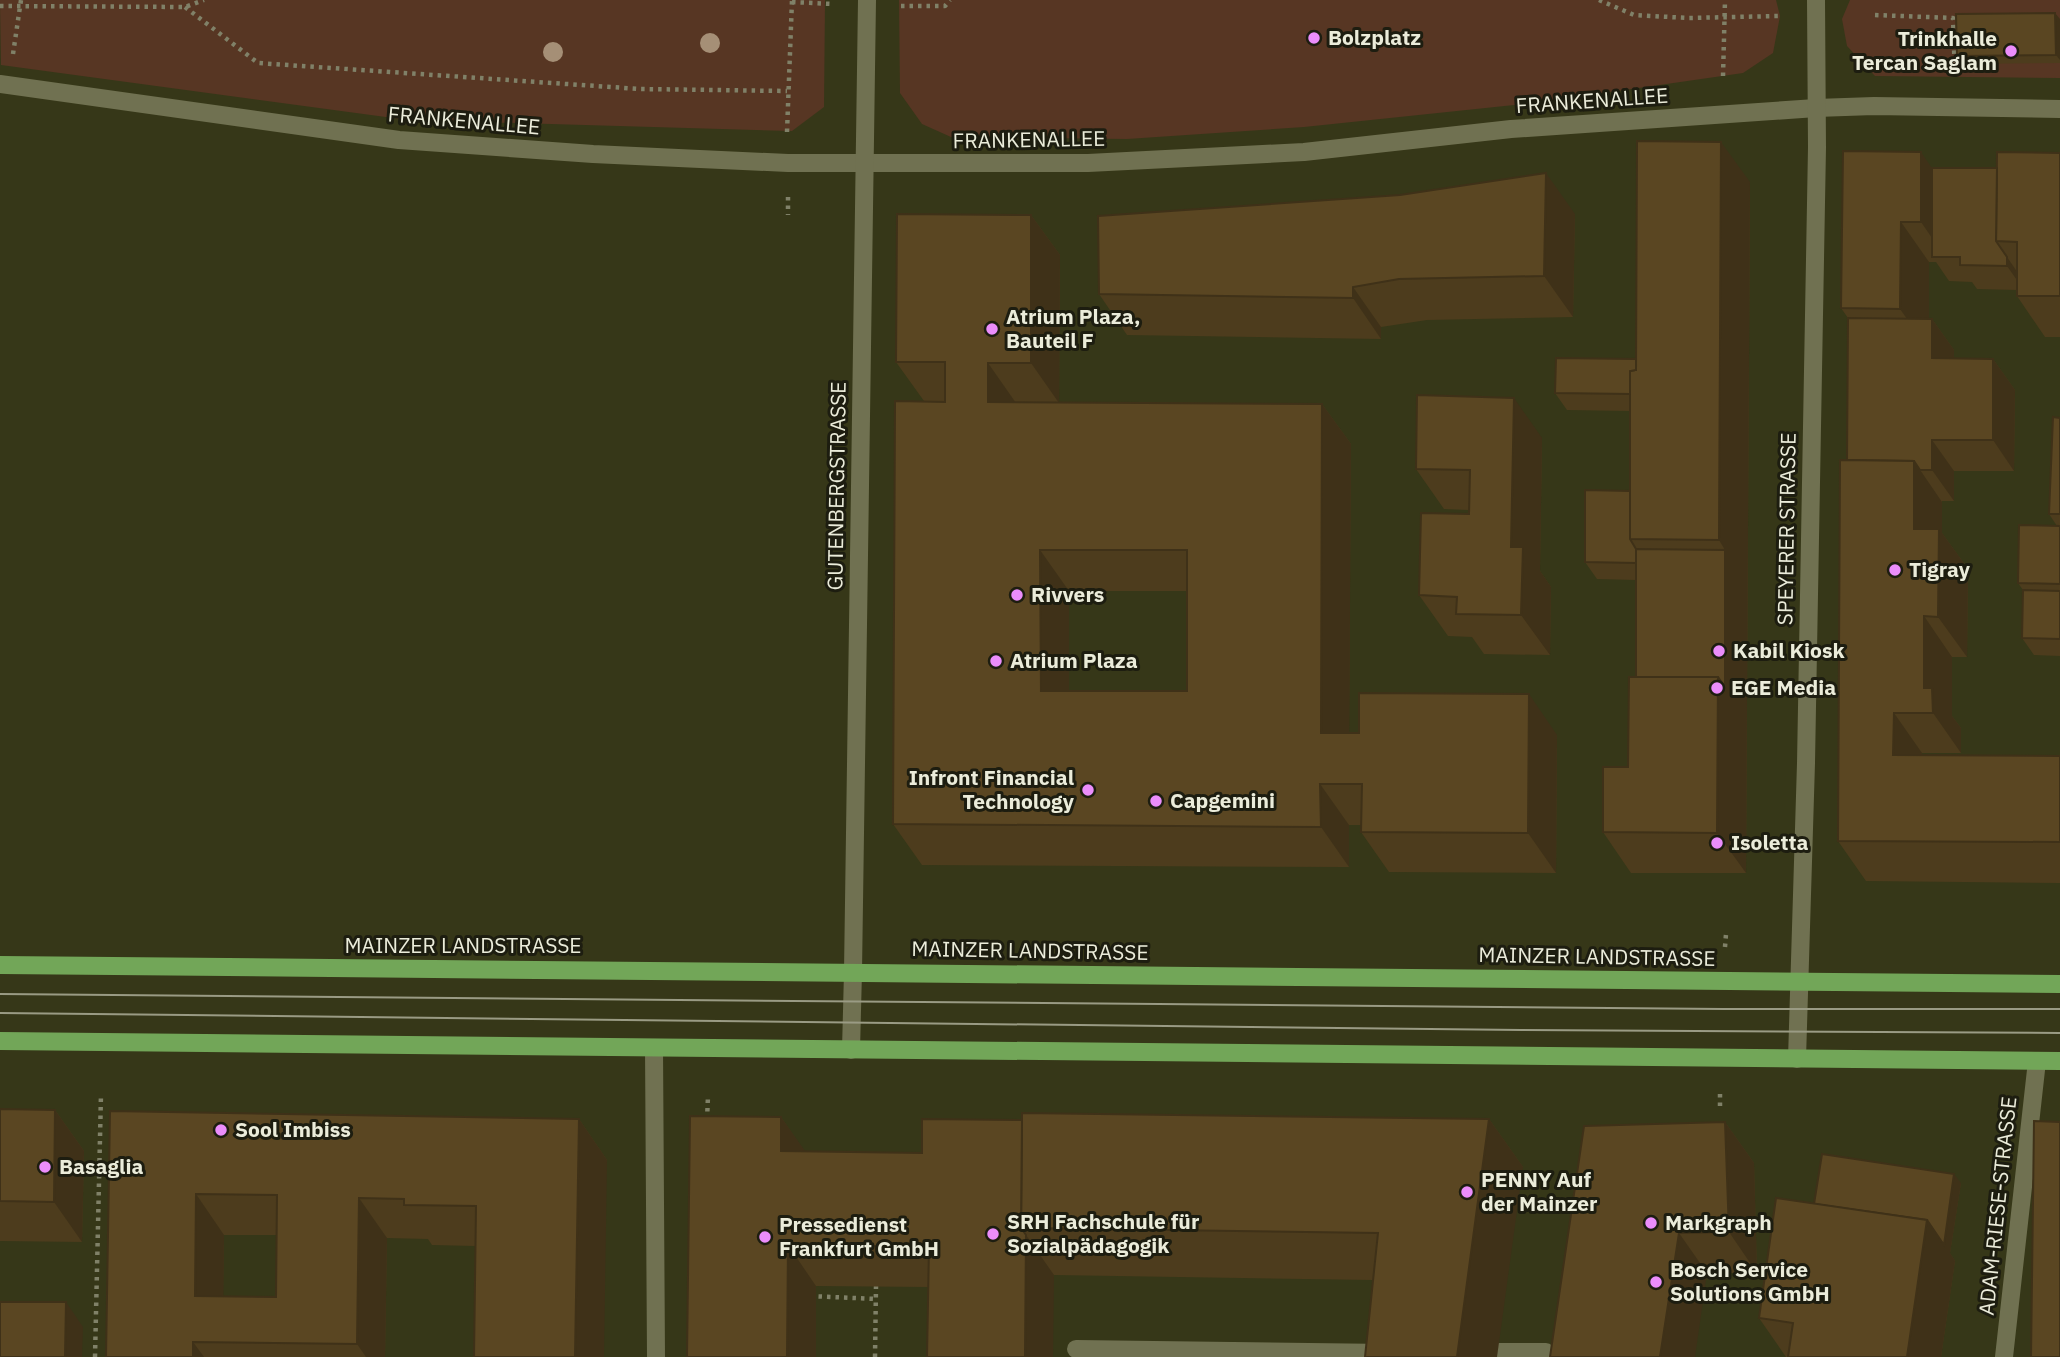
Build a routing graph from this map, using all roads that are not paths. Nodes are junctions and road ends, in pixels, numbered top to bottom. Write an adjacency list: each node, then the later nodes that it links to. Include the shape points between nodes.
1 (867, 0): 6 (street, GUTENBERGSTRASSE)
2 (1816, 0): 4 (street, SPEYERER STRASSE)
3 (0, 84): 6 (street, FRANKENALLEE, via 399,140 593,154)
4 (1816, 108): 5 (street, FRANKENALLEE); 6 (street, FRANKENALLEE, via 1511,129 1304,152 1088,163); 9 (street, SPEYERER STRASSE)
5 (2060, 109)
6 (864, 163): 8 (street, GUTENBERGSTRASSE)
7 (0, 965): 8 (main road, MAINZER LANDSTRASSE)
8 (853, 972): 9 (main road, MAINZER LANDSTRASSE); 13 (street, GUTENBERGSTRASSE)
9 (1800, 981): 10 (main road, MAINZER LANDSTRASSE); 14 (street, SPEYERER STRASSE)
10 (2060, 984)
11 (0, 1041): 12 (main road)
12 (654, 1048): 13 (main road); 21 (street)
13 (851, 1050): 14 (main road)
14 (1797, 1059): 15 (main road)
15 (2037, 1061): 16 (main road); 22 (street, ADAM-RIESE-STRASSE)
16 (2060, 1061)
17 (1076, 1349): 18 (street)
18 (1405, 1352)
19 (1456, 1352): 20 (street)
20 (1546, 1353)
21 (656, 1357)
22 (2004, 1357)

